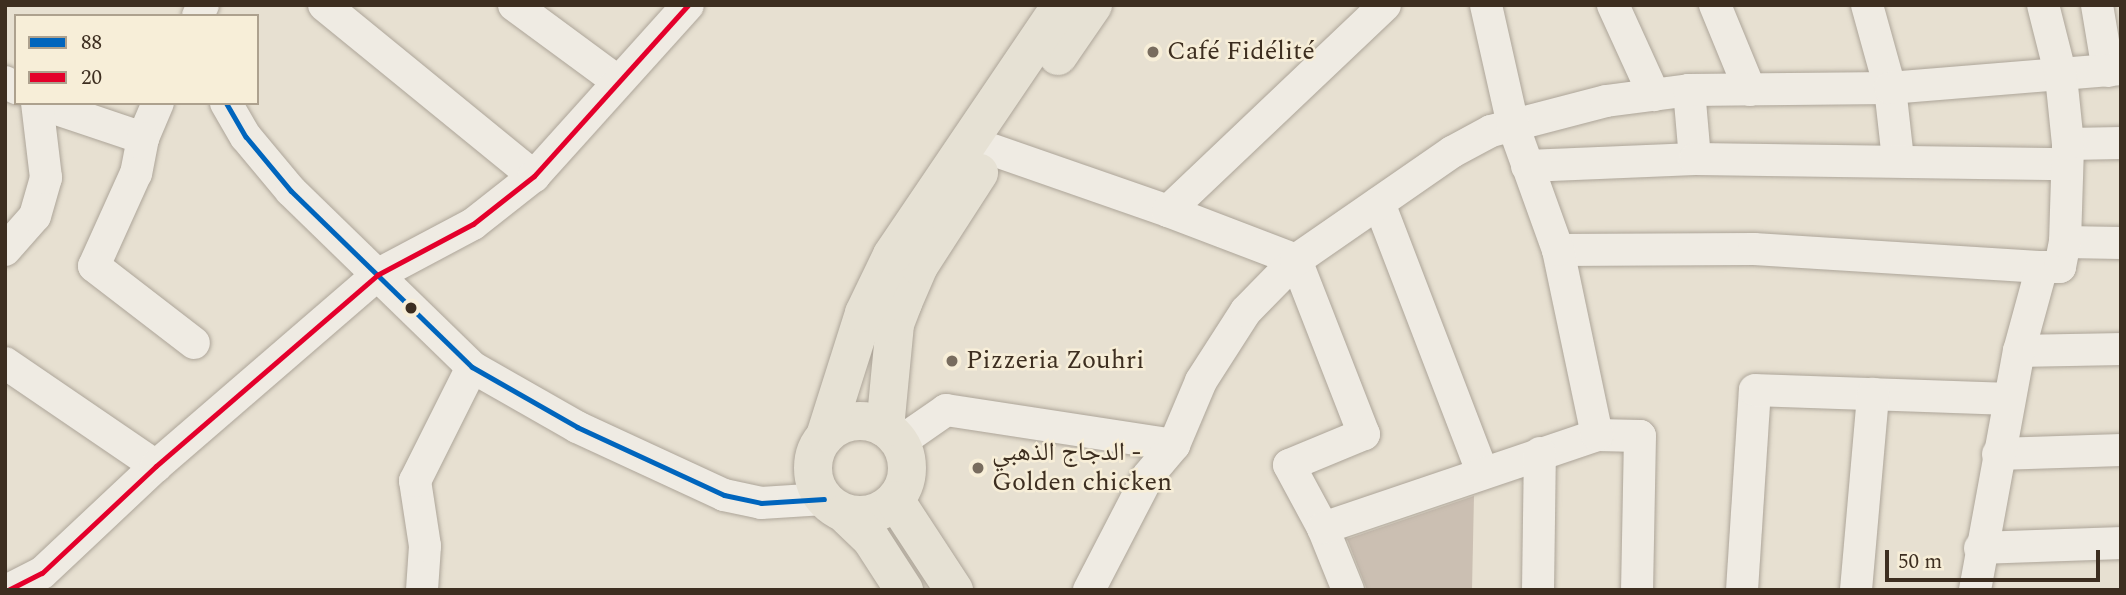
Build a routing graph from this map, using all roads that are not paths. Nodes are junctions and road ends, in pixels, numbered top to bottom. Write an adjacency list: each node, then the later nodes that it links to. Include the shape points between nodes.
1 (324, 5): 32 (street)
2 (514, 5): 15 (street)
3 (688, 5): 15 (street)
4 (1061, 5): 49 (main road, via 892,255 864,313)
5 (1093, 5): 27 (main road)
6 (1385, 5): 34 (street)
7 (1486, 5): 24 (street)
8 (1613, 5): 19 (street)
9 (1715, 5): 18 (street)
10 (1867, 5): 16 (street)
11 (2043, 5): 14 (street)
12 (2097, 5): 13 (street)
13 (2115, 70): 14 (street)
14 (2061, 76): 16 (street); 28 (street)
15 (617, 81): 32 (street)
16 (1890, 88): 18 (street); 30 (street)
17 (1689, 90): 18 (street); 19 (street); 29 (street)
18 (1750, 90)
19 (1654, 95): 24 (street, via 1606,101)
20 (38, 105): 37 (street, via 46,178 35,216)
21 (44, 105): 25 (street)
22 (157, 105): 25 (street)
23 (227, 105): 41 (street, via 246,137 291,191)
24 (1513, 125): 31 (street); 33 (street, via 1452,152)
25 (143, 138): 42 (street, via 136,173 94,266)
26 (2121, 143): 28 (street)
27 (993, 150): 34 (street); 50 (main road, via 919,266 902,303 895,324)
28 (2068, 154): 30 (street); 35 (street)
29 (1695, 159): 30 (street); 31 (street)
30 (1898, 159)
31 (1527, 166): 38 (street)
32 (534, 176): 41 (street, via 473,224)
33 (1380, 203): 39 (street); 57 (street)
34 (1168, 211): 39 (street)
35 (2065, 242): 36 (street); 40 (street, via 2060,267)
36 (2121, 243)
37 (5, 250)
38 (1558, 250): 40 (street, via 1754,248); 51 (street)
39 (1296, 260): 52 (street, via 1227,337 1201,380); 60 (street, via 1364,434 1289,465)
40 (2042, 267): 44 (street)
41 (377, 275): 46 (street); 56 (street)
42 (194, 343)
43 (2121, 349): 44 (street)
44 (2019, 351): 48 (street)
45 (5, 363): 56 (street)
46 (472, 367): 59 (street, via 556,416 724,495 761,503); 64 (street, via 415,481 425,546)
47 (1873, 394): 48 (street); 71 (street, via 1755,390); 72 (street)
48 (2009, 399): 55 (street)
49 (826, 433): 50 (main road, via 855,420); 59 (main road, via 811,466 814,484)
50 (893, 435): 52 (street, via 946,410); 58 (main road, via 907,472)
51 (1597, 435): 54 (street); 70 (street, via 1640,436)
52 (1174, 445): 67 (street, via 1148,476)
53 (2121, 450): 55 (street)
54 (1540, 453): 57 (street); 69 (street)
55 (1998, 454): 62 (street)
56 (156, 466): 63 (street, via 42,573)
57 (1482, 471): 60 (street)
58 (895, 500): 59 (main road, via 862,516); 66 (main road)
59 (834, 506): 65 (main road, via 871,539)
60 (1323, 528): 68 (street)
61 (2121, 543): 62 (street)
62 (1980, 548): 73 (street)
63 (8, 590)
64 (422, 590)
65 (904, 590)
66 (954, 590)
67 (1089, 590)
68 (1349, 590)
69 (1538, 590)
70 (1637, 590)
71 (1742, 590)
72 (1856, 590)
73 (1975, 590)

